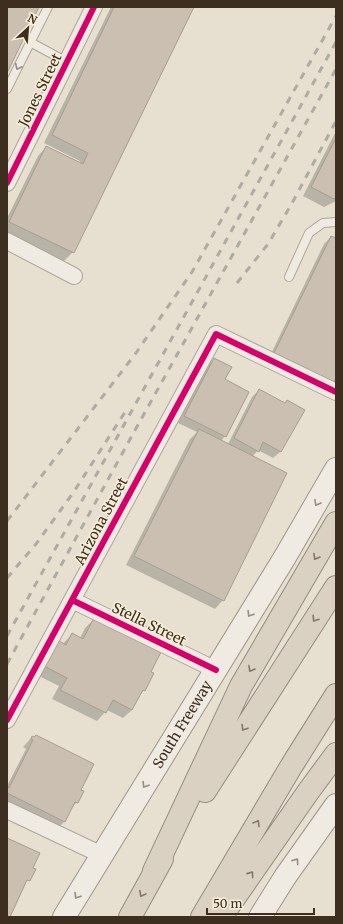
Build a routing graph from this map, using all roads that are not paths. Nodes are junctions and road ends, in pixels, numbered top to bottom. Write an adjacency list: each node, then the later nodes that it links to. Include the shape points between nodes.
1 (48, 7): 3 (lane)
2 (94, 7): 4 (street, Jones Street)
3 (30, 42): 4 (lane); 5 (lane, one-way to 5)
4 (67, 62): 6 (street, Jones Street)
5 (7, 88)
6 (7, 183)
7 (336, 222): 10 (lane, via 323,223 309,233)
8 (7, 241): 9 (street)
9 (74, 276)
10 (289, 277)
11 (336, 392): 15 (street, Arizona Street, via 216,334)
12 (336, 469): 16 (main road, South Freeway, one-way to 16)
13 (336, 523): 25 (highway, one-way to 25, via 241,686)
14 (336, 586): 25 (highway, one-way to 25)
15 (72, 600): 16 (street, Stella Street); 19 (street, Arizona Street)
16 (216, 670): 24 (main road, South Freeway, one-way to 24)
17 (336, 695): 21 (highway)
18 (336, 703): 21 (highway)
19 (7, 720)
20 (336, 754): 29 (highway, one-way to 20)
21 (292, 765): 28 (highway, one-way to 21)
22 (336, 805): 30 (main road, one-way to 22)
23 (7, 810): 24 (street)
24 (102, 855): 26 (main road, South Freeway, one-way to 26)
25 (154, 871): 27 (highway, one-way to 27)
26 (64, 917)
27 (130, 917)
28 (202, 917)
29 (221, 917)
30 (260, 917)

